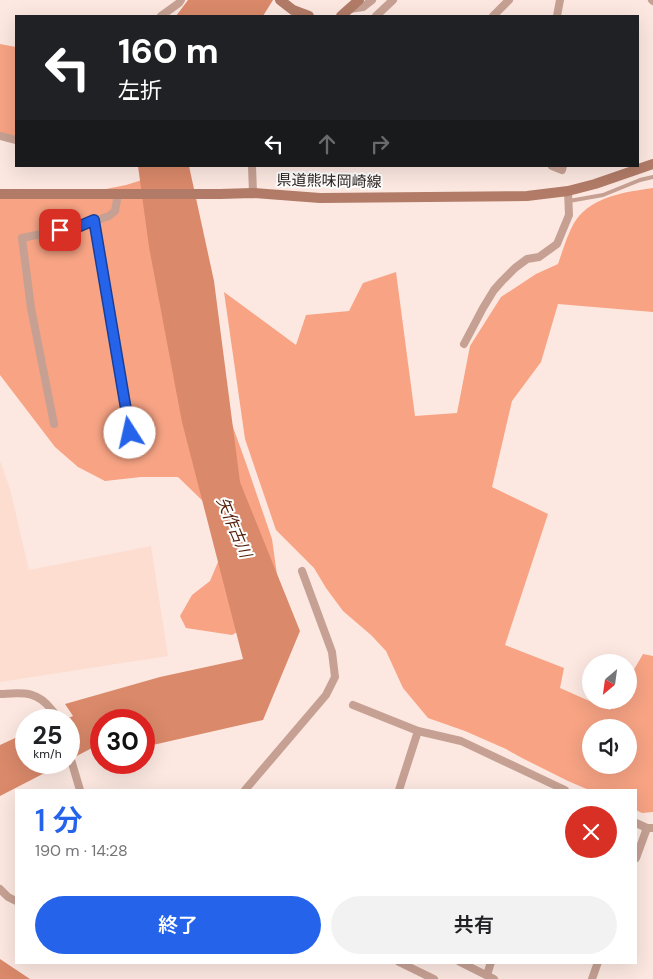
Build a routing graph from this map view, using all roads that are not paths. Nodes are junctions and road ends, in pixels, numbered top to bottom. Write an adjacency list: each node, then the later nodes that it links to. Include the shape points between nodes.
1 (181, 0): 9 (street)
2 (280, 0): 10 (main road)
3 (359, 0): 8 (main road)
4 (372, 0): 8 (street, via 364,7)
5 (393, 0): 12 (street)
6 (510, 0): 13 (street)
7 (560, 0): 14 (street)
8 (350, 9): 11 (main road)
9 (162, 15)
10 (307, 15)
11 (342, 15)
12 (377, 15)
13 (494, 15)
14 (556, 15)
15 (0, 136): 16 (street)
16 (15, 140)
17 (653, 164): 23 (main road, 県道熊味岡崎線)
18 (252, 167): 20 (street)
19 (653, 177): 23 (lane, via 603,194)
20 (253, 193): 22 (main road, 県道熊味岡崎線); 23 (main road, 県道熊味岡崎線, via 320,198)
21 (0, 194): 22 (main road, 県道熊味岡崎線)
22 (118, 194): 24 (street, via 114,211 109,216)
23 (568, 196): 25 (street, via 569,215 557,244 539,257 527,259 502,281)
24 (94, 220): 26 (street, via 22,238 31,308); 27 (street)
25 (464, 344)
26 (54, 424)
27 (130, 433)
28 (302, 571): 36 (street, via 332,652 335,677 326,694)
29 (0, 694): 31 (street, via 39,696)
30 (353, 705): 32 (street)
31 (52, 709)
32 (418, 731): 34 (street, via 460,741); 37 (street)
33 (75, 774): 35 (street)
34 (553, 788)
35 (80, 789)
36 (246, 789)
37 (398, 789)
38 (637, 823): 39 (street)
39 (650, 828): 40 (street)
40 (637, 856)
41 (0, 889): 42 (street)
42 (15, 900)
43 (403, 964): 48 (street)
44 (464, 964): 47 (street)
45 (491, 964): 47 (street)
46 (597, 964): 49 (street)
47 (490, 977)
48 (434, 979)
49 (592, 979)

